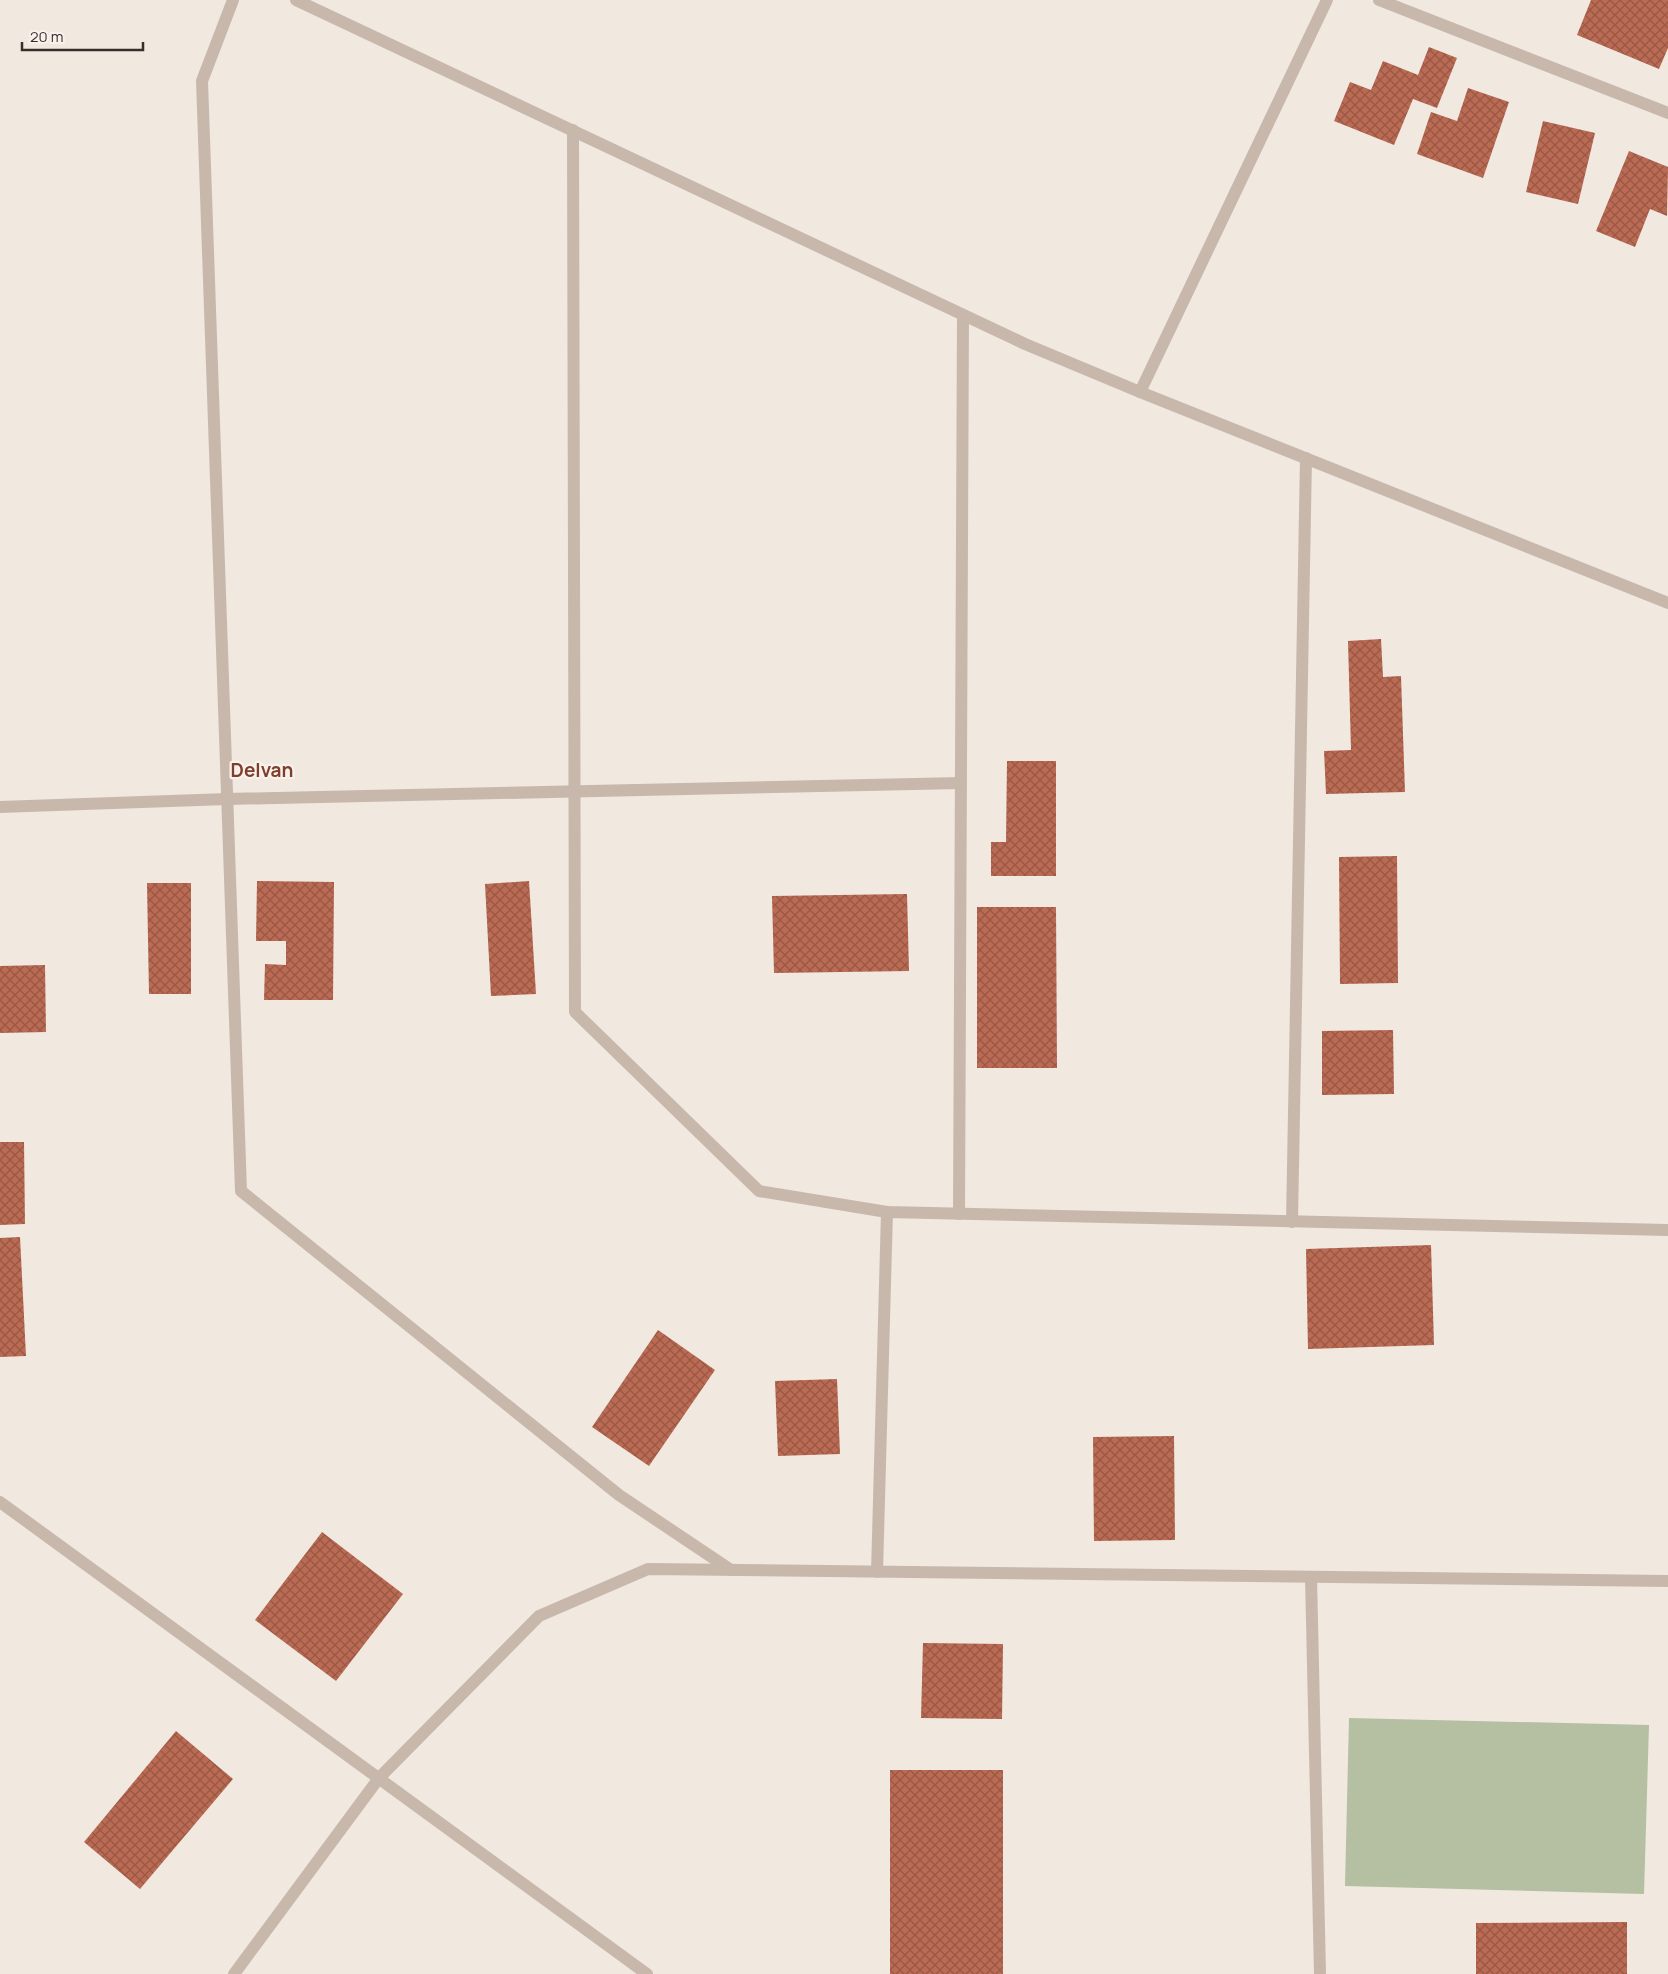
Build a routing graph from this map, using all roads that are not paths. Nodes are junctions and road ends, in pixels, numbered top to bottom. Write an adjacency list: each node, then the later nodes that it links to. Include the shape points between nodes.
1 (233, 0): 13 (street, via 202,82)
2 (296, 0): 6 (street)
3 (1328, 0): 8 (street)
4 (1380, 0): 5 (street)
5 (1668, 113)
6 (573, 130): 7 (street); 12 (street)
7 (963, 315): 8 (street); 11 (street)
8 (1140, 392): 9 (street)
9 (1306, 458): 10 (street); 17 (street)
10 (1668, 603)
11 (961, 783): 12 (street); 16 (street)
12 (575, 792): 13 (street); 15 (street, via 575,1012 758,1191)
13 (227, 799): 14 (street); 20 (street, via 241,1191 619,1495)
14 (0, 807)
15 (888, 1212): 16 (street); 21 (street)
16 (959, 1214): 17 (street)
17 (1292, 1222): 18 (street)
18 (1668, 1230)
19 (0, 1502): 24 (street)
20 (731, 1570): 21 (street); 24 (street, via 648,1569 539,1616)
21 (877, 1572): 22 (street)
22 (1311, 1577): 23 (street); 27 (street)
23 (1668, 1581)
24 (379, 1778): 25 (street); 26 (street)
25 (234, 1974)
26 (647, 1974)
27 (1320, 1974)

